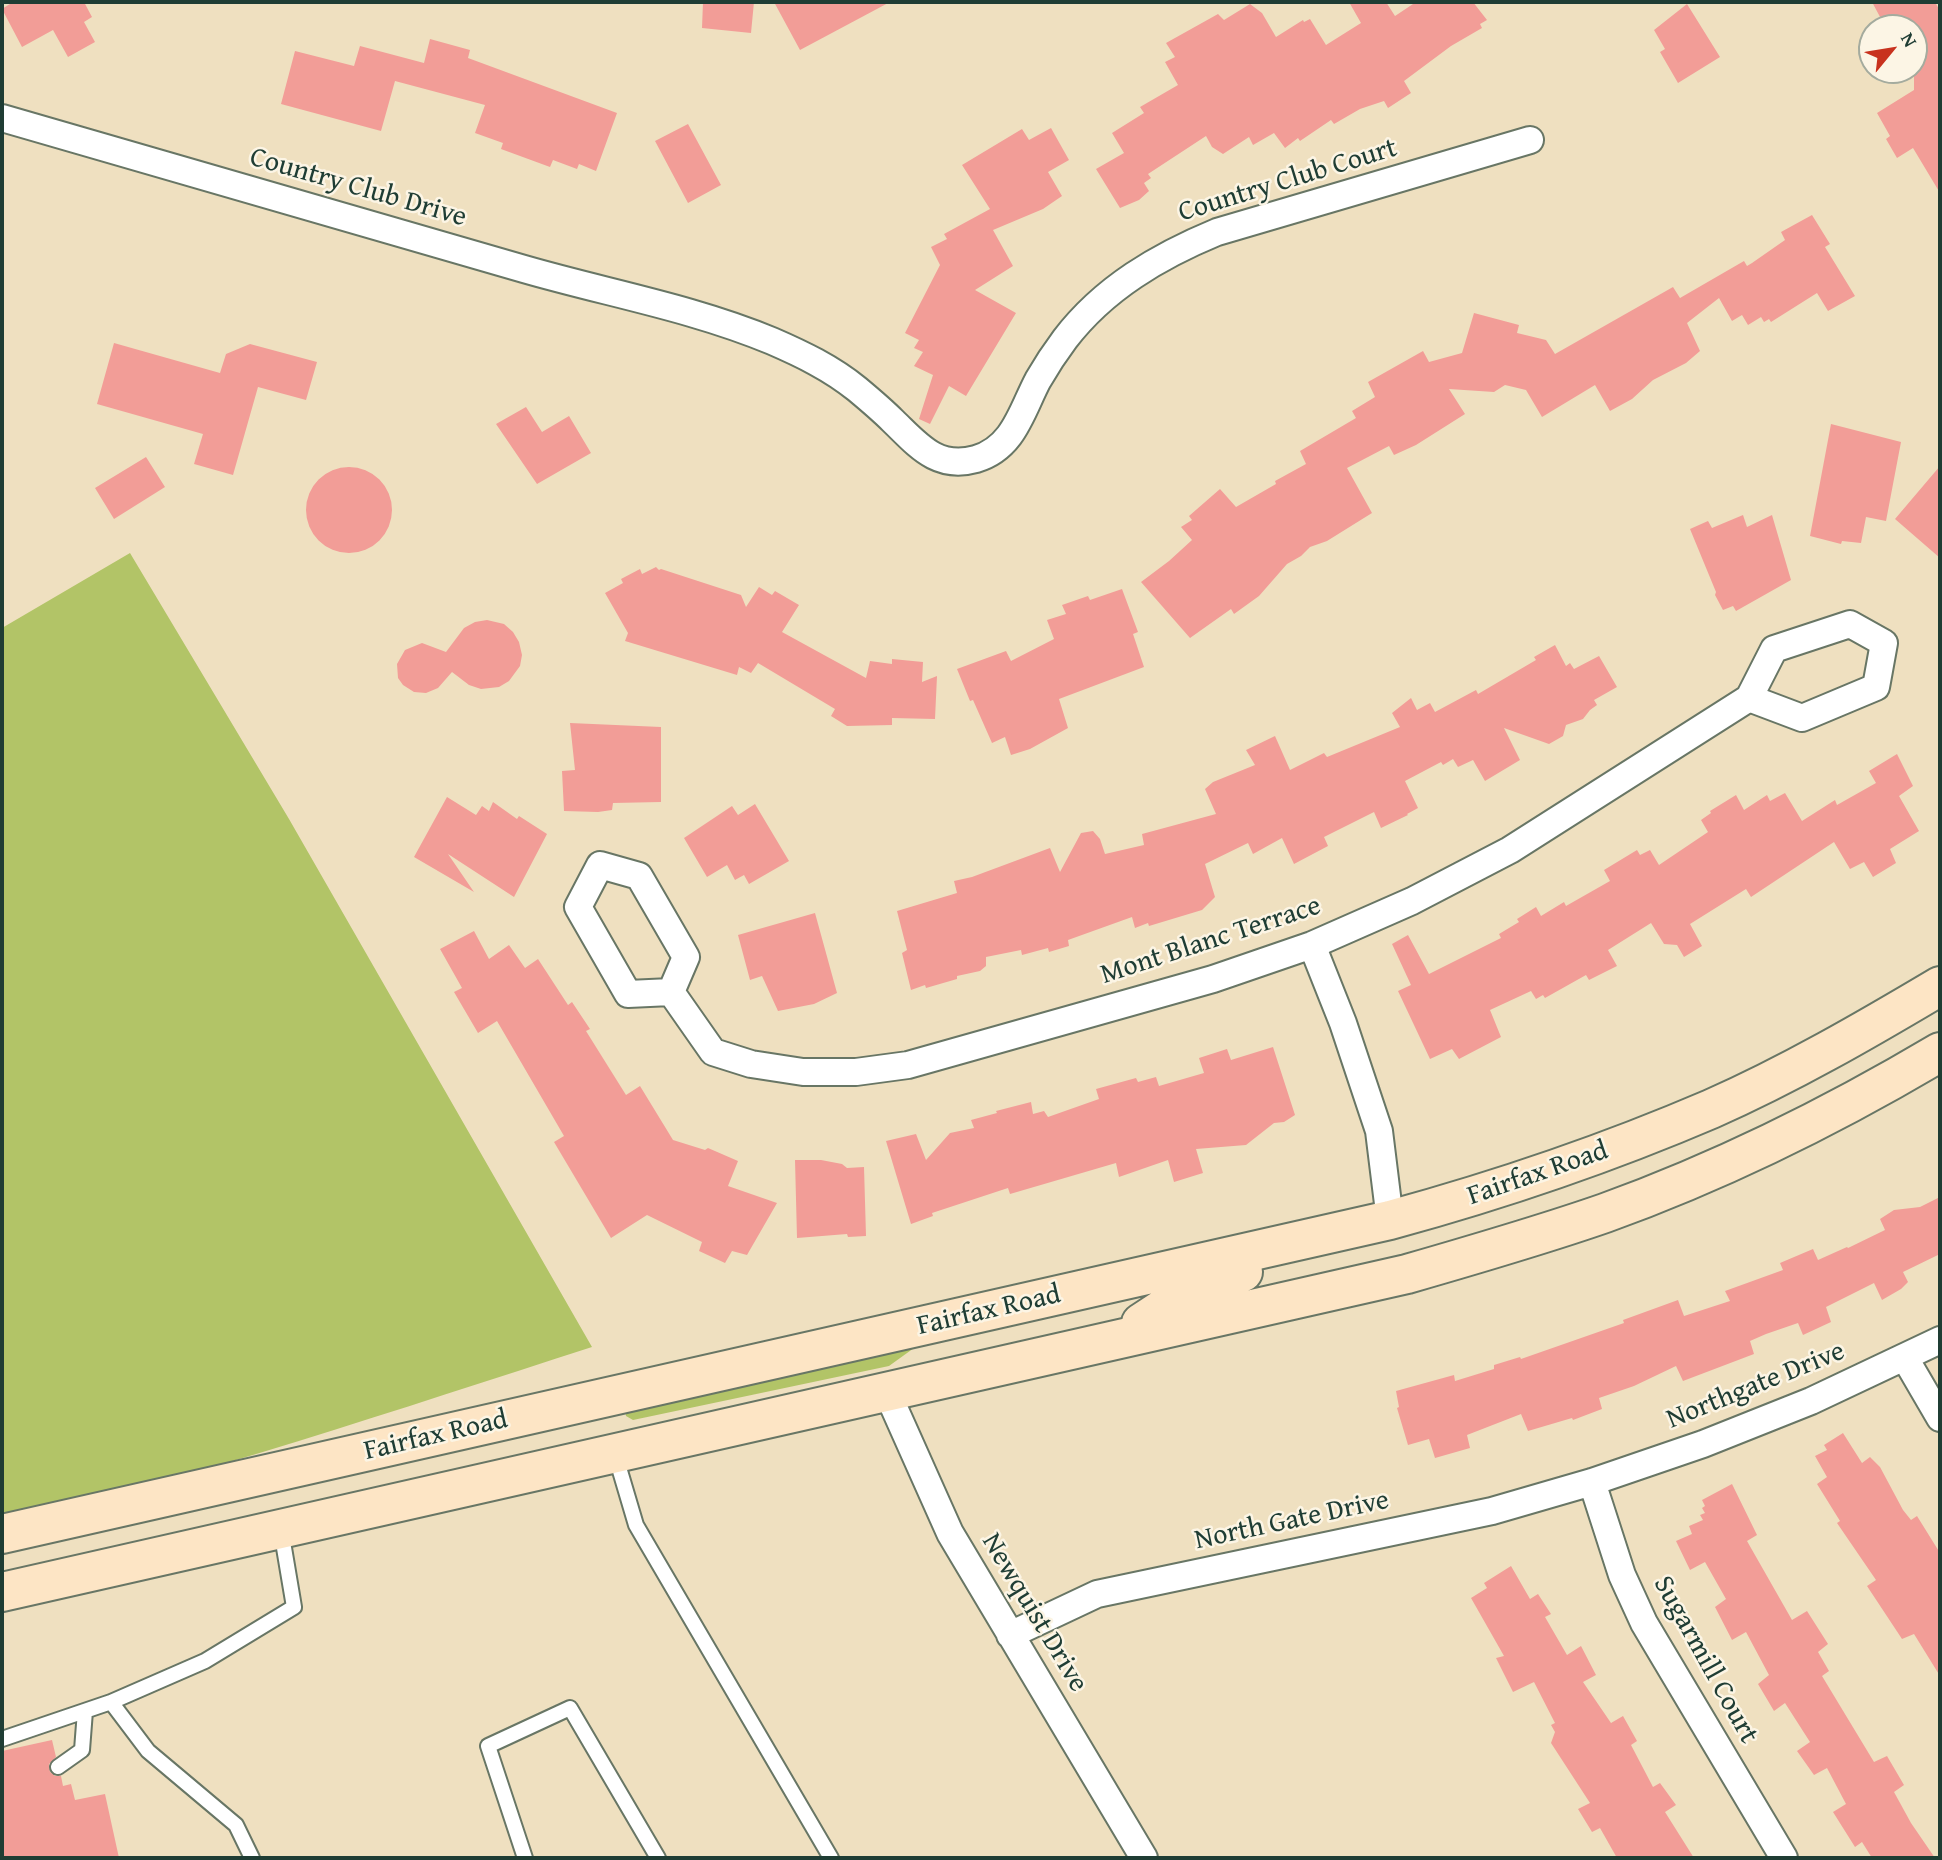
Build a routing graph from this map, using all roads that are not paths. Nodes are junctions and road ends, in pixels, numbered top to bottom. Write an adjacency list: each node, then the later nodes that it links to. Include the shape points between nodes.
1 (2, 118): 3 (street, Country Club Drive)
2 (1530, 140): 3 (street, Country Club Court, via 1217,232 1176,249 1133,274 1095,306 1065,338 1011,436 976,459 938,458 920,449 855,387 811,359)
3 (698, 315)
4 (1749, 698): 4 (street, via 1802,718 1876,687 1884,643 1850,624 1774,649); 5 (street, Mont Blanc Terrace, via 1510,850 1412,901)
5 (1312, 945): 7 (street, Mont Blanc Terrace, via 1213,979 948,1054 856,1072 803,1072 713,1052); 9 (street, via 1379,1131)
6 (1940, 986): 9 (main road, Fairfax Road, via 1804,1064 1712,1108 1585,1160)
7 (671, 992): 7 (street, via 628,994 578,907 600,865 639,876 686,957)
8 (1940, 1052): 12 (main road, Fairfax Road, via 1736,1159 1594,1216 1407,1274)
9 (1390, 1220): 10 (main road, Fairfax Road); 12 (main road, via 1384,1239 1234,1274 1173,1302)
10 (1142, 1276): 14 (main road, Fairfax Road); 15 (main road, via 1097,1301 944,1340 903,1366 888,1382)
11 (1940, 1340): 13 (street, Northgate Drive)
12 (1112, 1341): 15 (main road, Fairfax Road)
13 (1905, 1358): 16 (street); 18 (street, Northgate Drive, via 1703,1444)
14 (775, 1360): 17 (main road, via 750,1378 652,1402); 20 (main road, Fairfax Road)
15 (887, 1392): 17 (main road, Fairfax Road); 22 (street, Newquist Drive, via 950,1533)
16 (1940, 1418)
17 (615, 1453): 19 (main road, Fairfax Road); 30 (lane, via 636,1525)
18 (1592, 1482): 22 (street, North Gate Drive, via 1492,1511 1097,1594); 32 (street, Sugarmill Court, via 1643,1623)
19 (281, 1529): 21 (main road, Fairfax Road); 23 (lane, via 294,1607 205,1661)
20 (2, 1534)
21 (2, 1592)
22 (1010, 1635): 31 (street, Newquist Drive)
23 (111, 1702): 24 (lane); 27 (lane, via 148,1751 236,1825)
24 (85, 1711): 25 (lane); 26 (lane, via 82,1750)
25 (2, 1739)
26 (58, 1767)
27 (251, 1858)
28 (525, 1858): 29 (lane, via 488,1746 570,1708)
29 (658, 1858)
30 (831, 1858)
31 (1144, 1858)
32 (1784, 1858)

